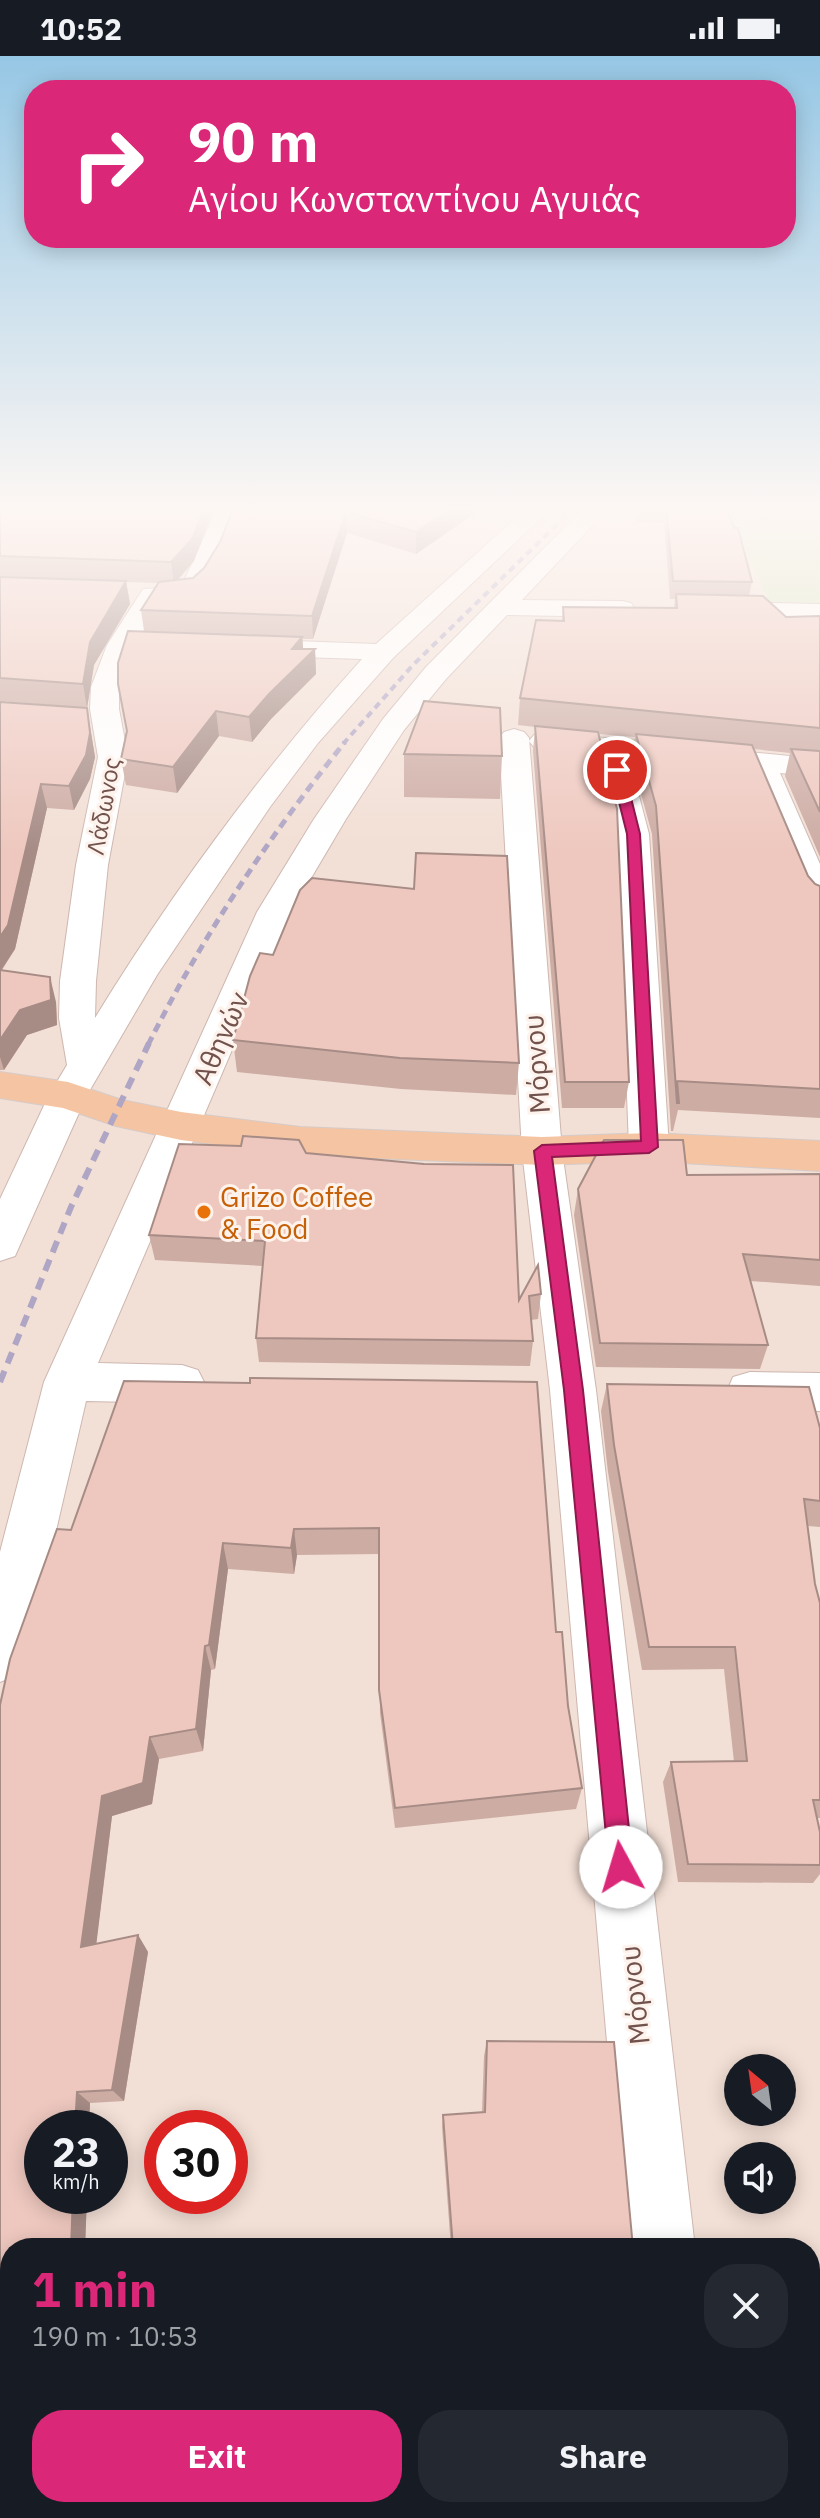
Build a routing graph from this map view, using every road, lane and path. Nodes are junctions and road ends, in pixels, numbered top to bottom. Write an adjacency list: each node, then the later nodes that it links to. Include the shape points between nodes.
1 (137, 622): 9 (street, Λάδωνος, via 137,644 106,679)
2 (416, 622): 7 (street)
3 (485, 622): 16 (street, Αθηνών, via 436,673 408,727 330,819 274,912)
4 (358, 631): 6 (street)
5 (223, 646): 6 (street)
6 (333, 650): 7 (street)
7 (383, 652): 14 (street, via 308,737 220,854)
8 (77, 719): 9 (street)
9 (108, 721): 14 (street, Λάδωνος, via 113,757 92,865 78,981)
10 (611, 748): 11 (street); 17 (street, via 633,834); 18 (street, Μόρνου, via 498,736)
11 (760, 762): 12 (street); 13 (street)
12 (820, 768)
13 (820, 903)
14 (77, 1080): 15 (main road); 16 (main road, via 116,1112); 20 (street)
15 (0, 1085)
16 (181, 1126): 18 (main road, via 315,1142); 21 (street, Αθηνών)
17 (649, 1147): 18 (main road); 19 (main road)
18 (542, 1151): 26 (street, Μόρνου, via 573,1390)
19 (820, 1156)
20 (0, 1245)
21 (67, 1382): 22 (street); 25 (street, Αθηνών)
22 (225, 1385)
23 (712, 1391): 24 (street)
24 (820, 1392)
25 (0, 1656)
26 (659, 2238)

